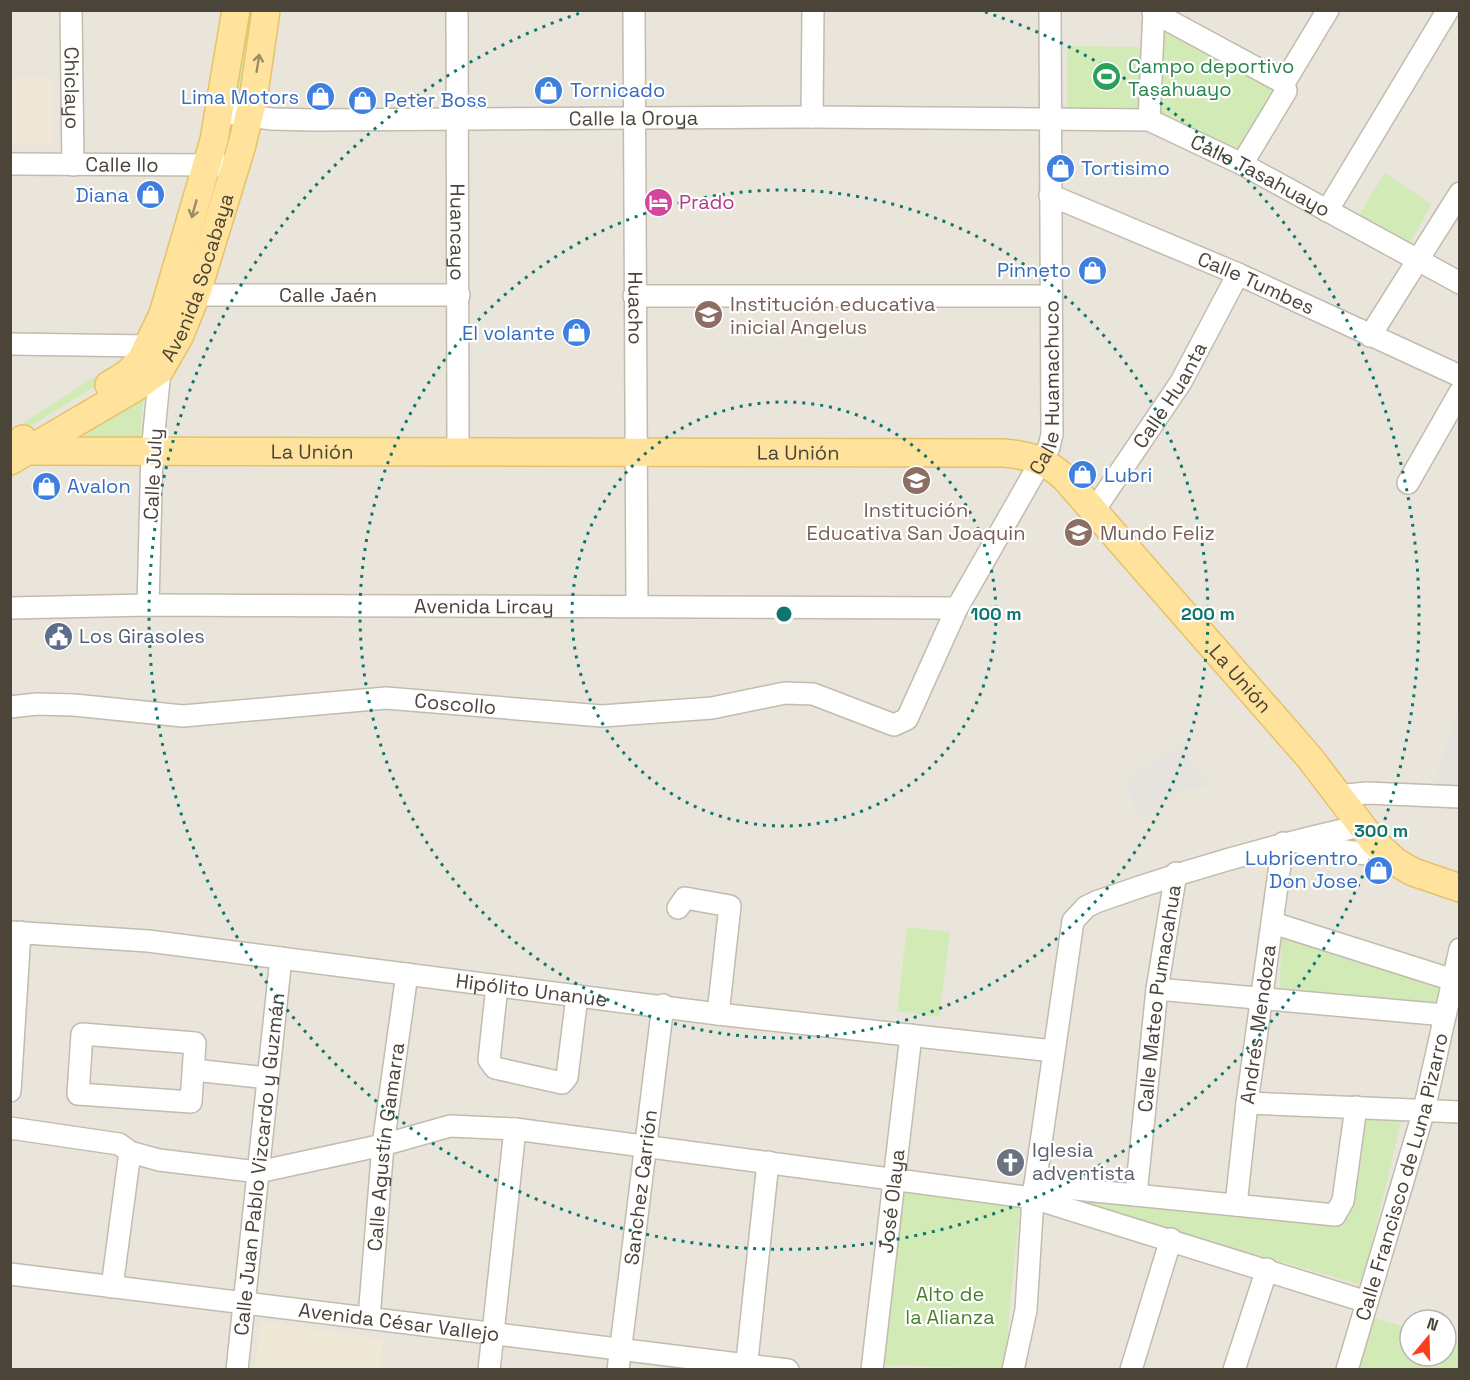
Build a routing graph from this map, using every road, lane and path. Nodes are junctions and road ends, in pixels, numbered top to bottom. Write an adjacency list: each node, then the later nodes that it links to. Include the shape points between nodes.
1 (71, 10): 21 (street, Chiclayo)
2 (236, 10): 12 (main road, Avenida Socabaya)
3 (266, 10): 13 (main road, Avenida Socabaya, one-way to 3)
4 (457, 10): 16 (street, Huancayo)
5 (634, 10): 14 (street, Huacho)
6 (813, 10): 15 (street)
7 (1050, 10): 17 (street, Calle Huamachuco)
8 (1328, 10): 11 (street)
9 (1448, 10): 26 (street)
10 (1154, 11): 11 (street); 18 (street)
11 (1284, 83): 20 (street, via 1286,91)
12 (220, 112): 13 (street, Calle la Oroya); 22 (main road, Avenida Socabaya)
13 (249, 116): 16 (street, Calle la Oroya, via 313,120); 23 (main road, Avenida Socabaya)
14 (633, 117): 15 (street, Calle la Oroya); 16 (street, Calle la Oroya); 32 (street, Huacho)
15 (812, 117): 17 (street, Calle la Oroya)
16 (457, 119): 31 (street, Huancayo)
17 (1049, 119): 18 (street, Calle Tasahuayo); 25 (street, Calle Huamachuco)
18 (1149, 120): 20 (street, Calle Tasahuayo)
19 (10, 164): 21 (street, Calle Ilo)
20 (1242, 164): 26 (street, Calle Tasahuayo)
21 (73, 165): 22 (street, Calle Ilo)
22 (207, 165): 23 (street, Calle Ilo); 36 (main road, Avenida Socabaya, one-way to 36, via 163,314)
23 (235, 165): 30 (main road, Avenida Socabaya)
24 (1460, 193): 27 (street)
25 (1050, 195): 28 (street, Calle Tumbes); 33 (street, Calle Huamachuco)
26 (1327, 211): 27 (street, Calle Tasahuayo)
27 (1416, 261): 29 (street, Calle Tasahuayo); 34 (street)
28 (1238, 274): 34 (street, Calle Tumbes); 46 (street, Calle Huanta, via 1181,382)
29 (1460, 283)
30 (196, 295): 31 (street, Calle Jaén); 37 (main road, Avenida Socabaya)
31 (459, 295): 43 (street, Huancayo)
32 (634, 296): 33 (street); 42 (street, Huacho)
33 (1050, 296): 44 (street, Calle Huamachuco, via 1052,434)
34 (1370, 336): 38 (street, Calle Tumbes)
35 (10, 344): 36 (street)
36 (148, 345): 37 (street); 40 (main road, Avenida Socabaya, via 141,360 127,374)
37 (160, 370): 40 (main road, Avenida Socabaya); 41 (street, Calle July)
38 (1460, 376)
39 (1460, 392): 45 (street)
40 (19, 449): 41 (main road, La Unión)
41 (152, 452): 43 (main road, La Unión); 47 (street, Calle July)
42 (636, 452): 43 (main road, La Unión); 44 (main road, La Unión, via 1003,453); 48 (street, Huacho)
43 (458, 453)
44 (1044, 461): 46 (main road, La Unión, via 1065,478); 50 (street, Calle Huamachuco)
45 (1408, 483)
46 (1093, 512): 53 (main road, La Unión, via 1308,757)
47 (148, 605): 48 (street, Avenida Lircay); 49 (street, Avenida Lircay)
48 (637, 606): 50 (street, Avenida Lircay)
49 (10, 608)
50 (957, 608): 52 (street, Calle Huamachuco, via 908,719)
51 (10, 707): 52 (street, Coscollo, via 74,705 183,716 386,698 602,716 712,708 813,694)
52 (894, 725)
53 (1337, 796): 54 (street, via 1367,793); 55 (main road, La Unión)
54 (1460, 797)
55 (1360, 826): 56 (street); 57 (main road, La Unión)
56 (1283, 843): 57 (street, via 1323,846); 58 (street); 61 (street, Andrés Mendoza)
57 (1396, 862): 59 (main road, La Unión, via 1413,873)
58 (1176, 873): 68 (street, Calle Mateo Pumacahua); 75 (street, via 1079,912 1070,933)
59 (1460, 888)
60 (678, 908): 73 (street, via 685,898 730,906)
61 (1273, 923): 66 (street); 70 (street, Andrés Mendoza)
62 (15, 932): 64 (street, Hipólito Unanue, via 148,941); 77 (street)
63 (1460, 949): 66 (street, Calle Francisco de Luna Pizarro)
64 (281, 958): 65 (street, Hipólito Unanue); 78 (street, Calle Juan Pablo Vizcardo y Guzmán)
65 (407, 974): 67 (street, Hipólito Unanue); 85 (street, Calle Agustín Gamarra)
66 (1453, 980): 72 (street, Calle Francisco de Luna Pizarro)
67 (497, 986): 69 (street, Hipólito Unanue); 69 (street, via 489,1060 495,1068 562,1083 567,1077)
68 (1156, 989): 70 (street); 92 (street, Calle Mateo Pumacahua)
69 (577, 996): 71 (street, Hipólito Unanue)
70 (1261, 999): 72 (street); 79 (street, Andrés Mendoza)
71 (663, 1005): 73 (street, Hipólito Unanue); 86 (street, Sanchez Carrión)
72 (1450, 1012): 81 (street, Calle Francisco de Luna Pizarro)
73 (718, 1014): 74 (street, Hipólito Unanue)
74 (911, 1035): 75 (street, Hipólito Unanue); 90 (street, José Olaya)
75 (1053, 1051): 91 (street)
76 (194, 1070): 76 (street, via 195,1043 82,1034 78,1094 191,1102); 78 (street)
77 (11, 1077)
78 (268, 1078): 89 (street, Calle Juan Pablo Vizcardo y Guzmán)
79 (1247, 1103): 80 (street); 93 (street, Andrés Mendoza)
80 (1356, 1107): 81 (street); 93 (street, via 1343,1201 1335,1215)
81 (1424, 1110): 82 (street); 98 (street, Calle Francisco de Luna Pizarro)
82 (1460, 1112)
83 (10, 1128): 87 (street, via 119,1144)
84 (515, 1129): 85 (street, via 450,1126); 86 (street); 101 (street)
85 (383, 1145): 89 (street); 100 (street, Calle Agustín Gamarra)
86 (644, 1146): 88 (street); 102 (street, Sanchez Carrión)
87 (130, 1152): 89 (street, via 159,1160); 97 (street)
88 (768, 1162): 90 (street); 103 (street)
89 (258, 1172): 99 (street, Calle Juan Pablo Vizcardo y Guzmán)
90 (894, 1177): 91 (street); 107 (street, José Olaya)
91 (1034, 1191): 92 (street); 94 (street); 108 (street, via 1026,1310)
92 (1136, 1195): 93 (street)
93 (1236, 1205)
94 (1171, 1239): 95 (street); 109 (street)
95 (1267, 1269): 98 (street); 110 (street)
96 (10, 1274): 97 (street, Avenida César Vallejo)
97 (112, 1287): 99 (street, Avenida César Vallejo)
98 (1367, 1302): 111 (street, Calle Francisco de Luna Pizarro)
99 (244, 1303): 100 (street, Avenida César Vallejo); 104 (street, Calle Juan Pablo Vizcardo y Guzmán)
100 (369, 1318): 101 (street, Avenida César Vallejo)
101 (493, 1334): 102 (street, Avenida César Vallejo); 105 (street)
102 (619, 1359): 103 (street, Avenida César Vallejo)
103 (746, 1367): 106 (street, Avenida César Vallejo)
104 (237, 1370)
105 (489, 1370)
106 (788, 1370)
107 (872, 1370)
108 (1012, 1370)
109 (1131, 1370)
110 (1234, 1370)
111 (1347, 1370)

